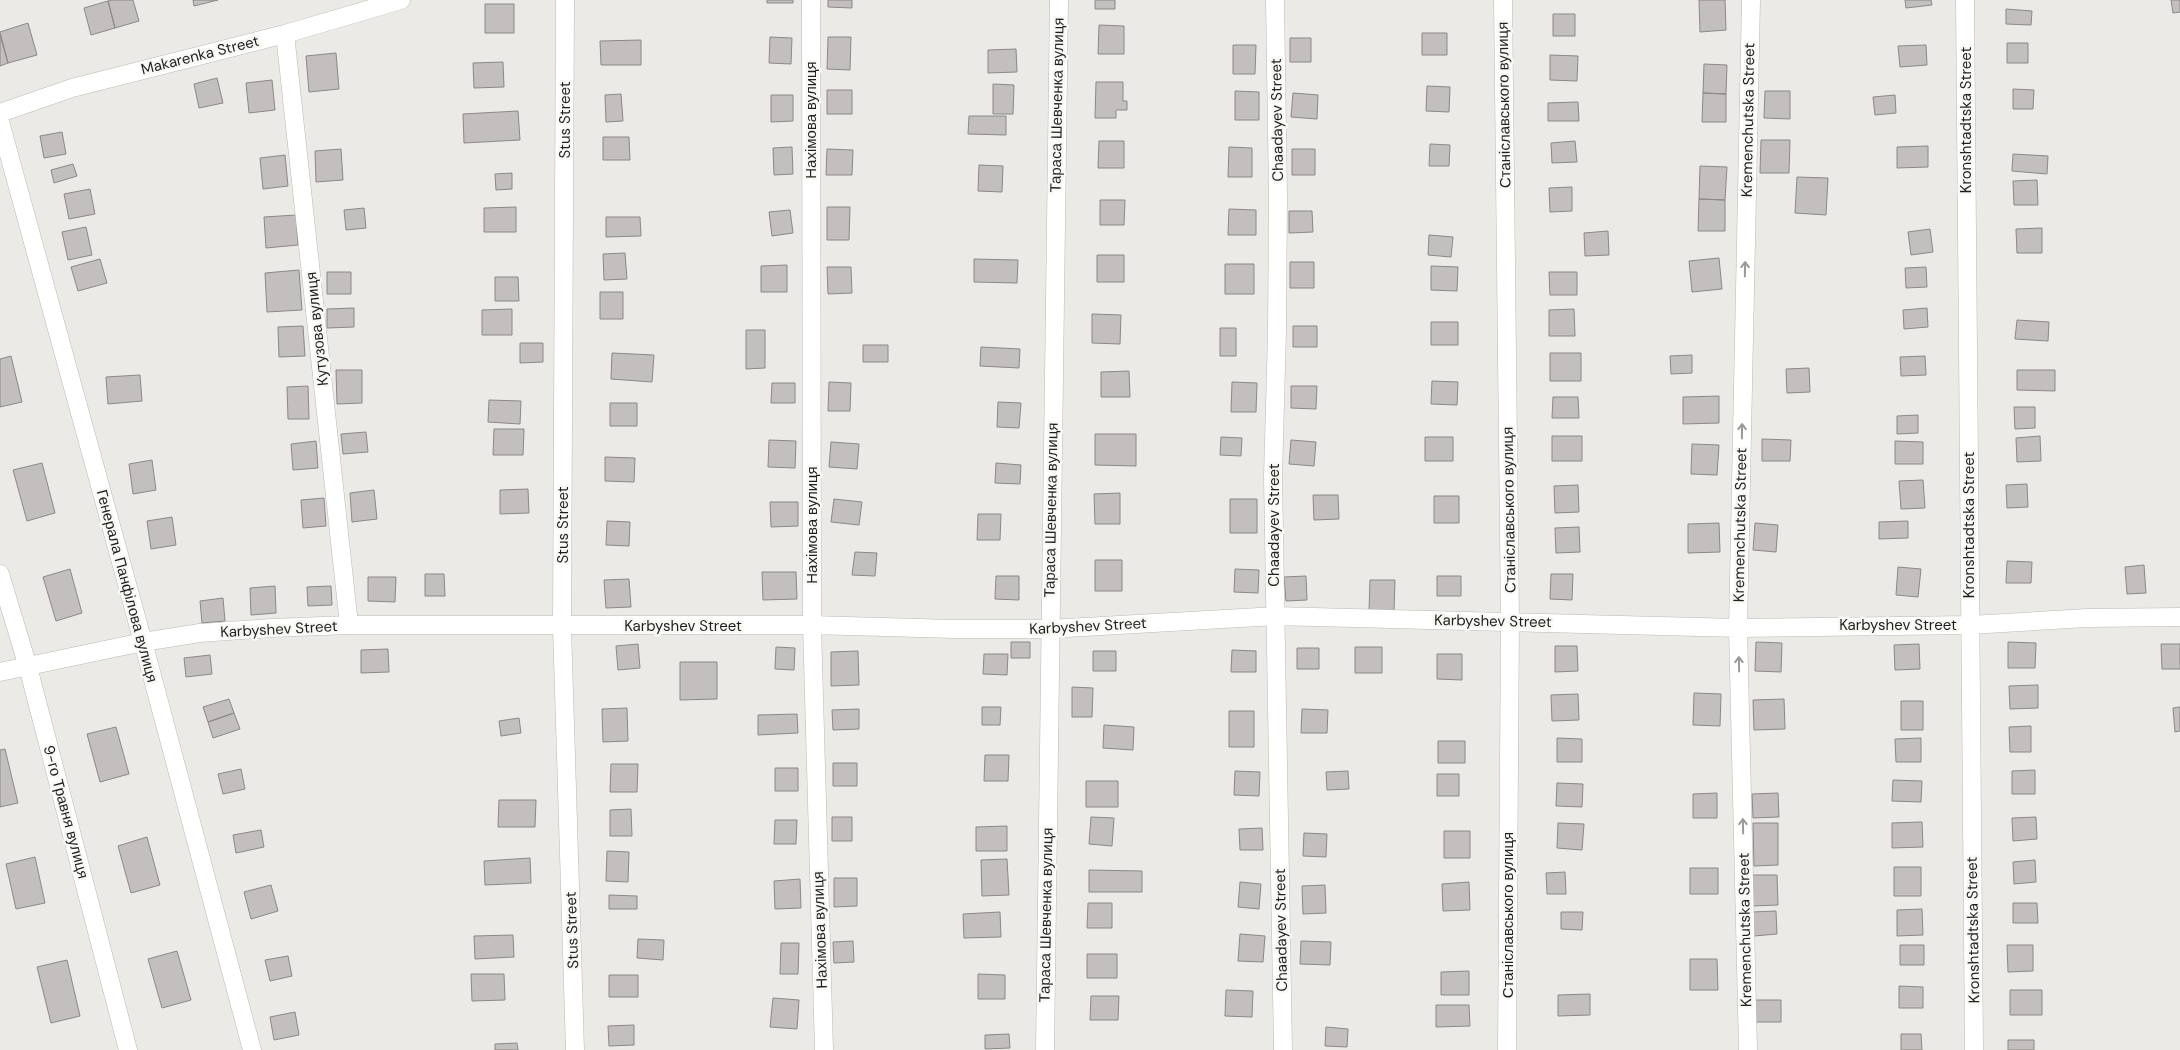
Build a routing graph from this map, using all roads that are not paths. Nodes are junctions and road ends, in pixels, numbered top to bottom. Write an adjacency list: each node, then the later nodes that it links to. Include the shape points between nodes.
1 (401, 0): 9 (street, Makarenka Street)
2 (565, 0): 19 (street, Stus Street)
3 (811, 0): 17 (street, Нахімова вулиця)
4 (1059, 0): 21 (street, Тараса Шевченка вулиця)
5 (1275, 0): 13 (street, Chaadayev Street, via 1278,197)
6 (1503, 0): 15 (street, Станіславського вулиця)
7 (1751, 0): 20 (street, Kremenchutska Street, one-way to 7)
8 (1965, 0): 18 (street, Kronshtadtska Street)
9 (285, 34): 10 (street, Makarenka Street, via 72,88); 16 (street, Кутузова вулиця)
10 (0, 114)
11 (0, 122): 22 (street, Генерала Панфілова вулиця)
12 (0, 574): 23 (street, 9-го Травня вулиця)
13 (1274, 616): 15 (street, Karbyshev Street); 21 (street, Karbyshev Street); 30 (street, Chaadayev Street)
14 (2180, 617): 18 (street, Karbyshev Street, via 2087,618)
15 (1510, 621): 20 (street, Karbyshev Street); 31 (street, Станіславського вулиця)
16 (349, 625): 19 (street, Karbyshev Street); 22 (street, Karbyshev Street, via 200,633)
17 (812, 625): 19 (street, Karbyshev Street); 21 (street, Karbyshev Street); 28 (street, Нахімова вулиця)
18 (1970, 625): 20 (street, Karbyshev Street); 33 (street, Kronshtadtska Street)
19 (562, 626): 27 (street, Stus Street)
20 (1738, 628): 32 (street, Kremenchutska Street, one-way to 20)
21 (1049, 629): 29 (street, Тараса Шевченка вулиця)
22 (143, 642): 23 (street, Karbyshev Street); 26 (street, Генерала Панфілова вулиця)
23 (28, 667): 24 (street, Karbyshev Street); 25 (street, 9-го Травня вулиця)
24 (0, 672)
25 (128, 1050)
26 (252, 1050)
27 (576, 1050)
28 (824, 1050)
29 (1045, 1050)
30 (1283, 1050)
31 (1507, 1050)
32 (1748, 1050)
33 (1974, 1050)

